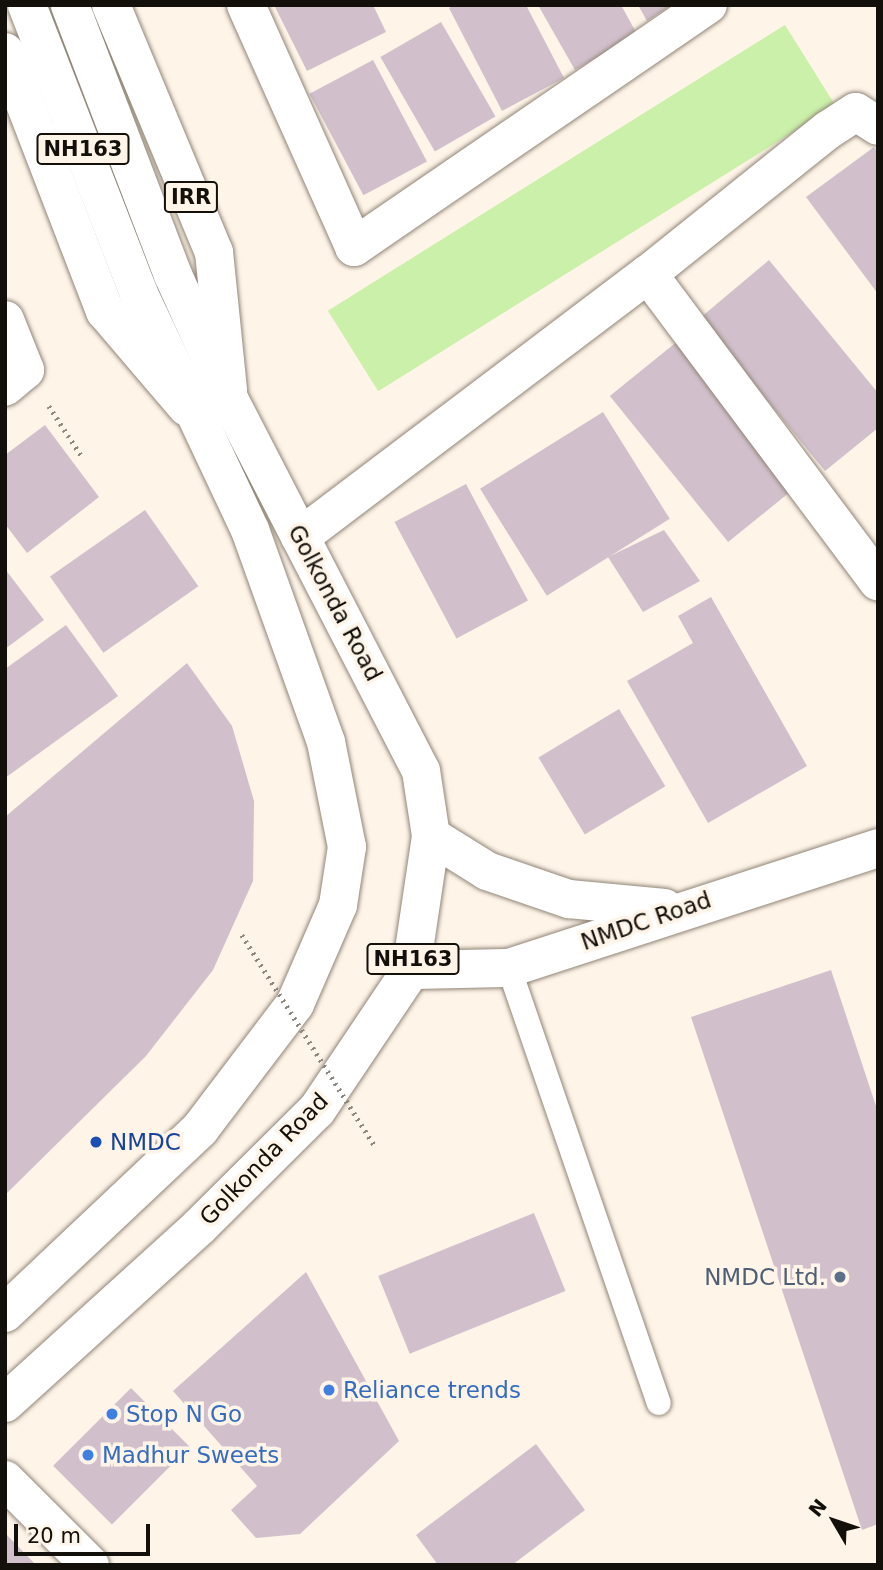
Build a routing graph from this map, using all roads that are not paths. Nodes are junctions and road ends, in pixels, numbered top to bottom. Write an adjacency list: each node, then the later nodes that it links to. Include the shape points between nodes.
1 (27, 5): 12 (main road, NH163, via 139,294)
2 (70, 5): 11 (main road, NH163, via 173,275)
3 (111, 5): 11 (main road, IRR, via 214,252)
4 (246, 5): 5 (main road, via 354,247)
5 (708, 5)
6 (5, 52): 12 (main road, via 104,311)
7 (878, 126): 8 (main road, via 856,112)
8 (648, 274): 13 (main road); 14 (main road)
9 (5, 320): 10 (main road)
10 (15, 378)
11 (229, 399): 13 (main road, Golkonda Road / NH163)
12 (193, 414): 20 (main road, Golkonda Road / NH163, via 250,530 326,741 347,847 338,905 295,1003 200,1129)
13 (300, 537): 15 (main road, Golkonda Road / NH163, via 421,771)
14 (878, 582)
15 (431, 836): 17 (main road, via 487,871 569,899); 19 (main road, Golkonda Road / NH163)
16 (877, 852): 17 (main road, NMDC Road)
17 (681, 909): 18 (main road, NMDC Road)
18 (509, 968): 19 (main road, NMDC Road); 22 (lane)
19 (411, 970): 21 (main road, Golkonda Road / NH163, via 317,1110 199,1227)
20 (5, 1313)
21 (5, 1403)
22 (659, 1403)
23 (5, 1480): 24 (main road)
24 (90, 1565)

